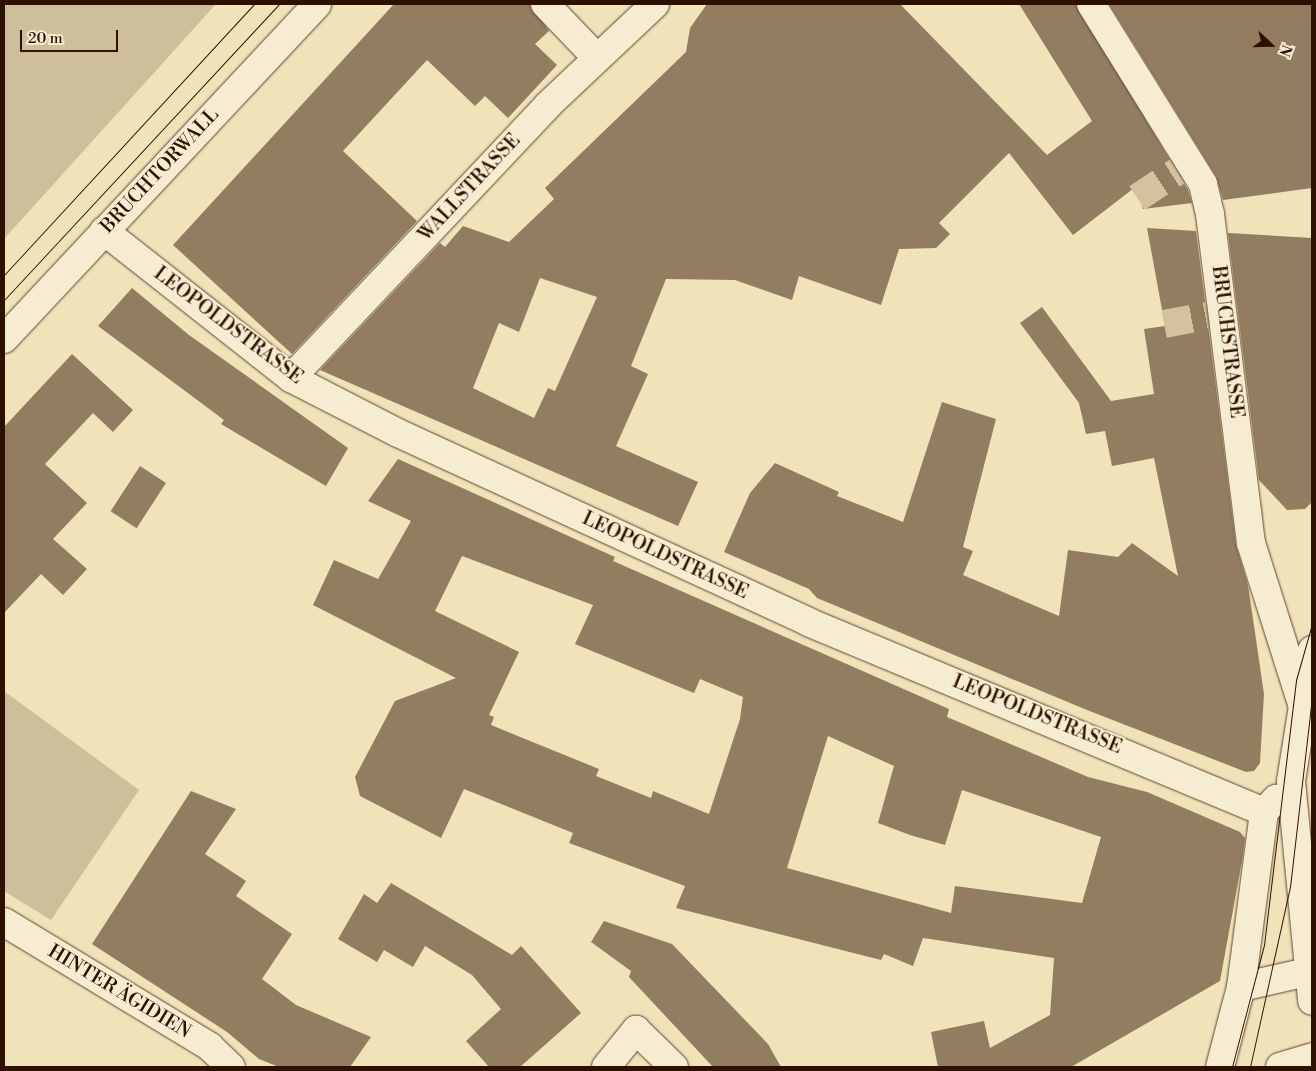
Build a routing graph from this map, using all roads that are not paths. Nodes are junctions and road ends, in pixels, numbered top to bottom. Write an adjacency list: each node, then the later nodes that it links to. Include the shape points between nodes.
1 (317, 4): 6 (street, BRUCHTORWALL)
2 (545, 4): 5 (street)
3 (655, 4): 5 (street, WALLSTRASSE)
4 (1091, 4): 10 (street, BRUCHSTRASSE, via 1202,184 1212,223 1251,543)
5 (596, 57): 8 (street, WALLSTRASSE)
6 (104, 231): 7 (street, BRUCHTORWALL); 8 (street, LEOPOLDSTRASSE)
7 (4, 339)
8 (291, 378): 12 (street, LEOPOLDSTRASSE, via 398,433 767,604)
9 (1312, 650): 10 (street)
10 (1302, 704): 11 (street)
11 (1291, 781): 12 (street); 14 (street)
12 (1264, 812): 15 (street)
13 (4, 922): 19 (street, HINTER ÄGIDIEN, via 210,1047)
14 (1310, 972): 15 (street); 16 (street)
15 (1240, 987): 21 (street)
16 (1312, 1001)
17 (1312, 1058): 22 (street)
18 (609, 1062): 20 (street, via 636,1030)
19 (231, 1067)
20 (674, 1067)
21 (1220, 1067)
22 (1280, 1067)

